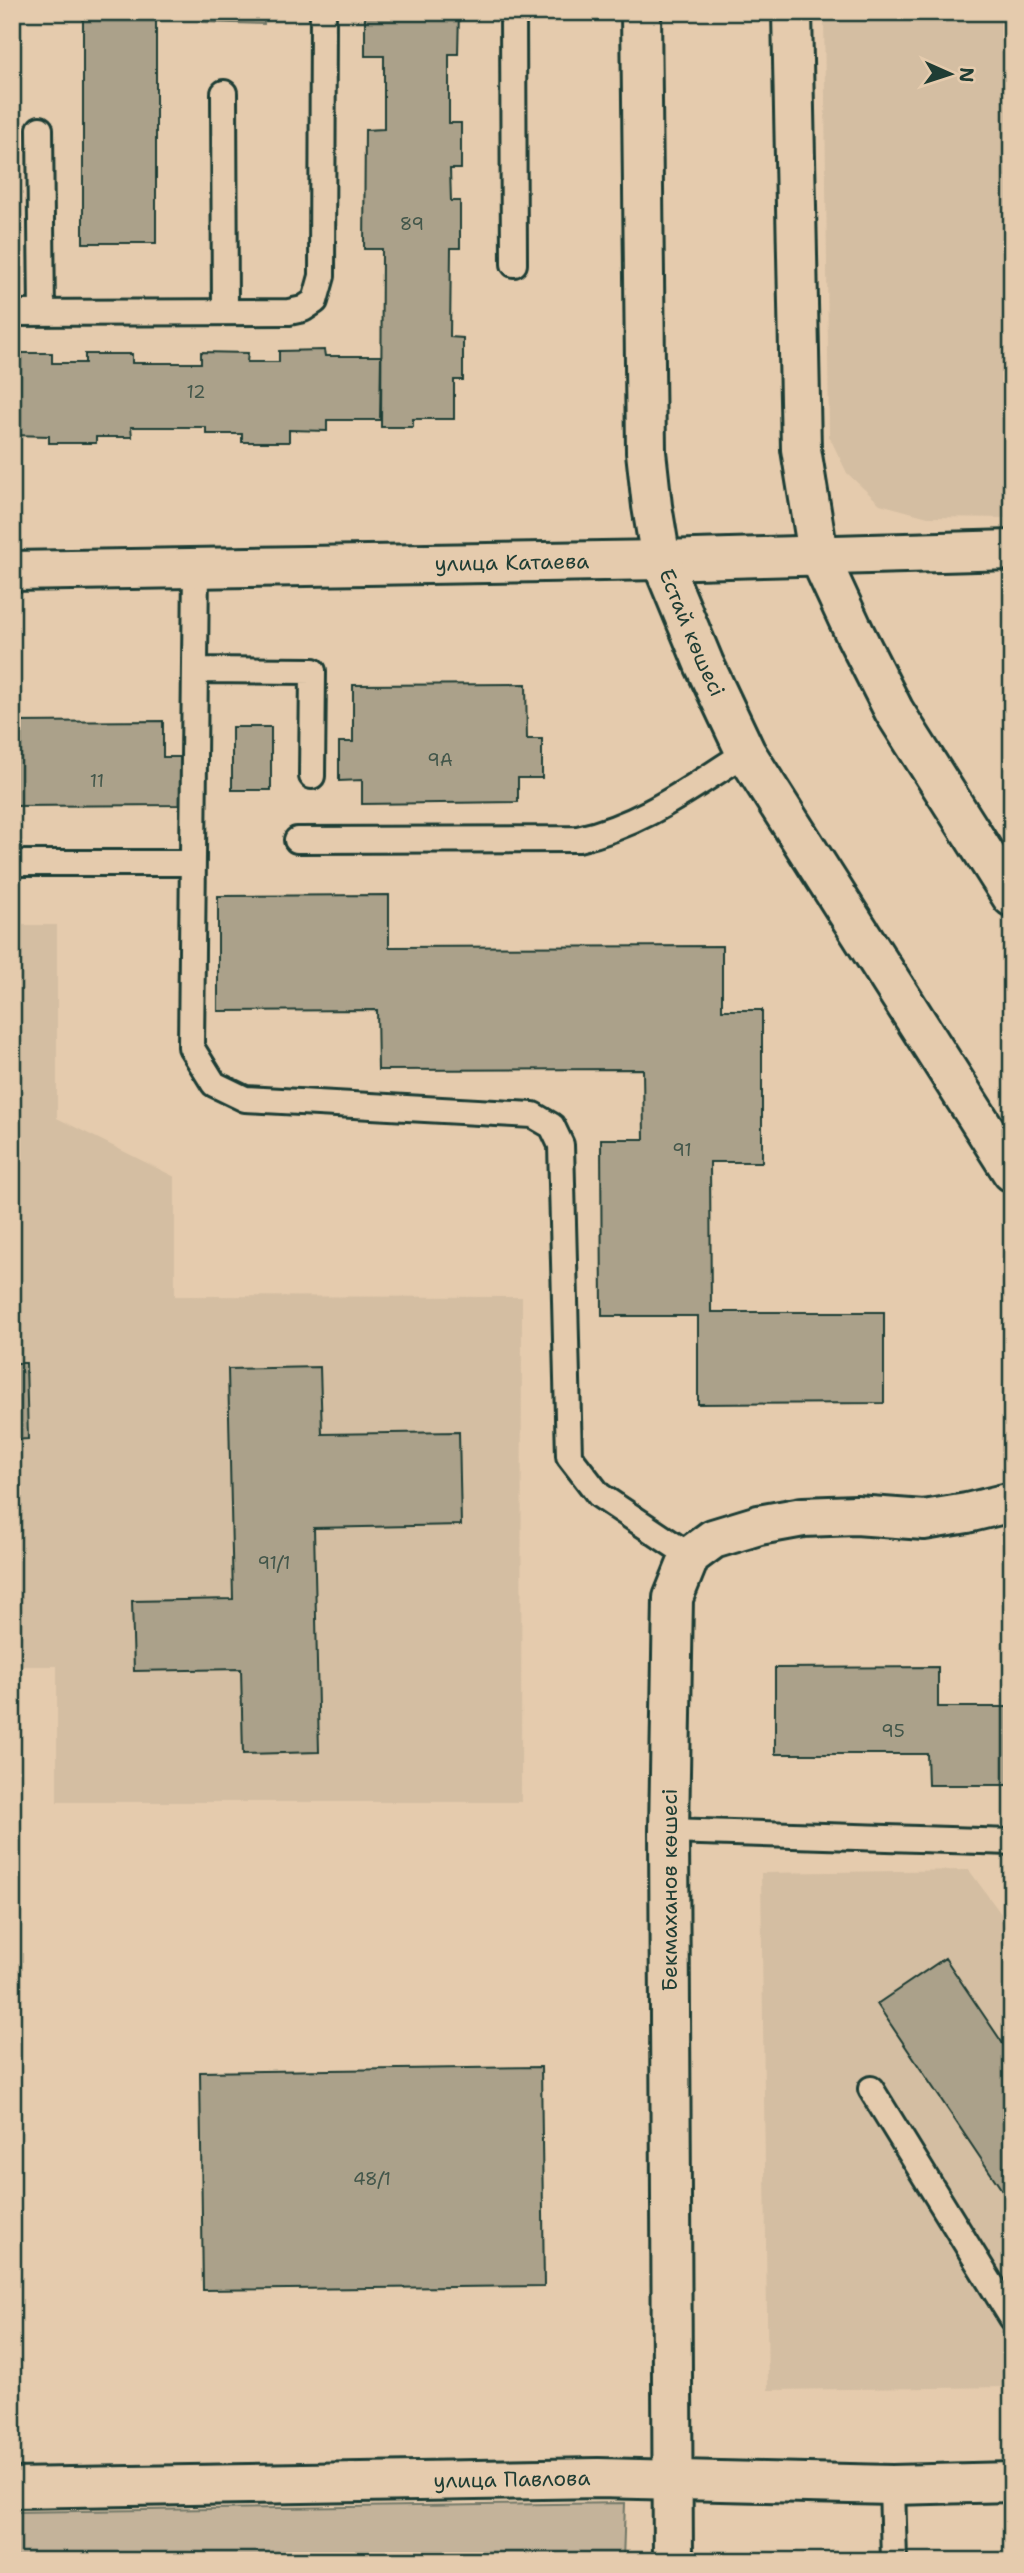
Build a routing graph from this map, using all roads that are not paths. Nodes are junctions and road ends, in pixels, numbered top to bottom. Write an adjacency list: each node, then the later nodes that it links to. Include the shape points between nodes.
1 (323, 12): 8 (lane, via 320,289 315,301 303,309)
2 (513, 12): 7 (lane)
3 (641, 12): 13 (street, Естай көшесі, via 646,452)
4 (792, 12): 12 (street, via 801,449)
5 (224, 93): 8 (lane)
6 (40, 129): 10 (lane)
7 (514, 264)
8 (225, 312): 10 (lane)
9 (12, 313): 10 (lane)
10 (42, 313)
11 (1012, 550): 12 (street, улица Катаева)
12 (818, 554): 13 (street, улица Катаева); 22 (street, via 894,711)
13 (661, 560): 14 (street, улица Катаева); 17 (street, Естай көшесі)
14 (196, 567): 15 (street, улица Катаева); 16 (lane)
15 (12, 571)
16 (195, 670): 18 (lane, via 313,671); 21 (lane)
17 (746, 752): 19 (lane, via 632,823 578,839); 23 (street, Естай көшесі)
18 (312, 776)
19 (297, 840)
20 (12, 863): 21 (lane)
21 (192, 863): 25 (lane, via 191,1047 214,1084 246,1099 533,1115 552,1126 561,1146 569,1456 598,1495)
22 (1012, 897)
23 (1012, 1172)
24 (1012, 1502): 25 (street, via 924,1520 803,1517 713,1539)
25 (690, 1556): 26 (street, Бекмаханов көшесі, via 673,1598)
26 (669, 1831): 27 (lane); 30 (street, Бекмаханов көшесі)
27 (1012, 1842)
28 (871, 2089): 29 (lane)
29 (1012, 2318)
30 (673, 2479): 32 (street, улица Павлова); 33 (street, улица Павлова); 34 (street, Бекмаханов көшесі)
31 (1012, 2483): 32 (street, улица Павлова)
32 (892, 2485): 35 (lane)
33 (12, 2488)
34 (673, 2561)
35 (894, 2561)

